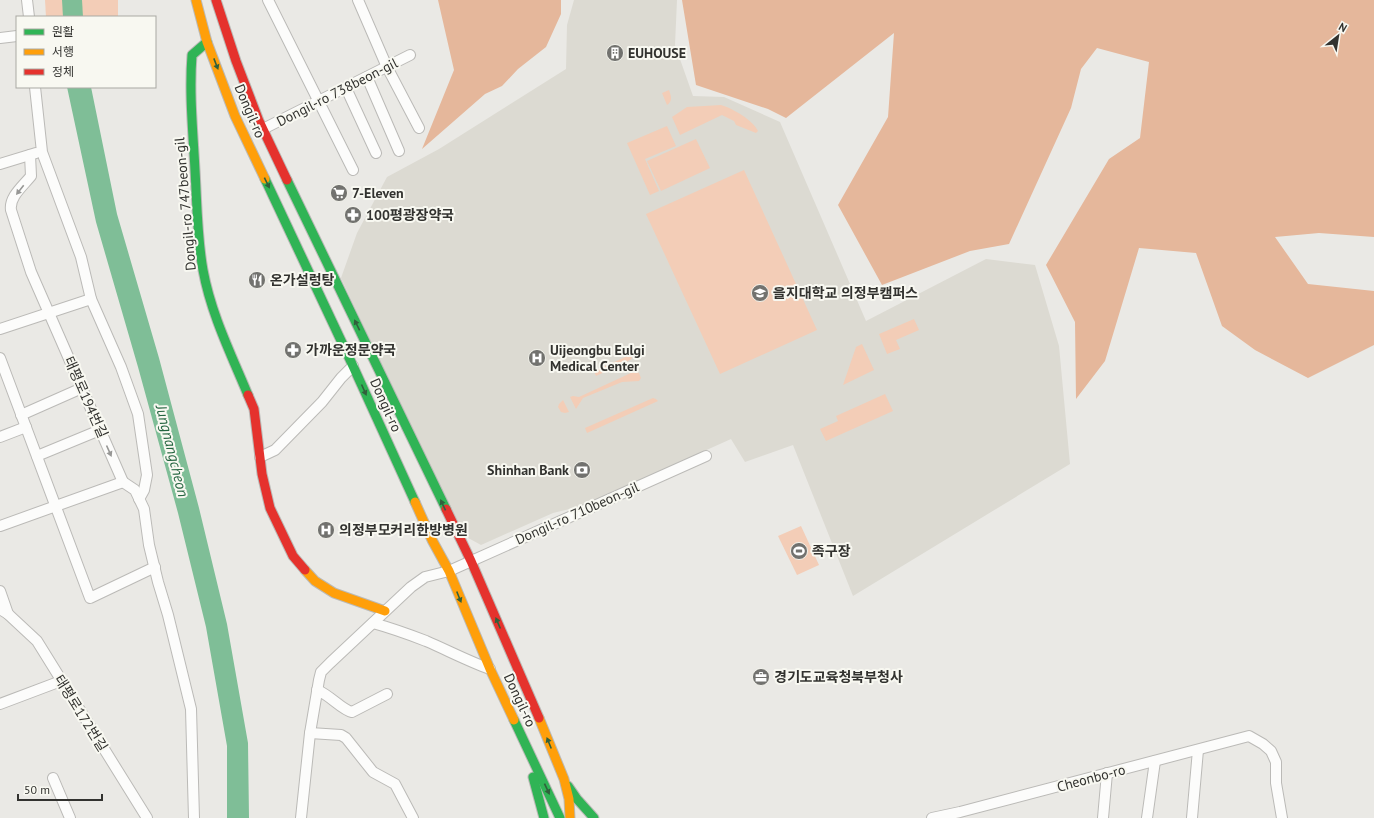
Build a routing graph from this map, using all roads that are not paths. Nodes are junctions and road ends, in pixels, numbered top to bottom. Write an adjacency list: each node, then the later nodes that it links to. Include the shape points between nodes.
1 (27, 0): 6 (street)
2 (196, 0): 9 (street, Dongil-ro)
3 (216, 0): 17 (street, Dongil-ro, via 241,78)
4 (268, 0): 15 (street)
5 (358, 0): 11 (street)
6 (29, 16)
7 (16, 36): 8 (street)
8 (0, 38)
9 (207, 42): 28 (street, Dongil-ro, one-way to 28, via 238,123); 37 (street, Dongil-ro 747beon-gil, via 192,55 191,66 191,101 203,270 215,315 254,409)
10 (410, 55): 11 (street, Dongil-ro 738beon-gil)
11 (387, 66): 12 (street, Dongil-ro 738beon-gil); 16 (street)
12 (367, 77): 14 (street, Dongil-ro 738beon-gil); 18 (street)
13 (35, 88): 19 (street)
14 (346, 88): 15 (street, Dongil-ro 738beon-gil); 20 (street)
15 (319, 102): 17 (street, Dongil-ro 738beon-gil); 23 (street)
16 (419, 128)
17 (263, 129): 42 (street, Dongil-ro, one-way to 17)
18 (399, 151)
19 (42, 152): 21 (street); 24 (street, via 81,257)
20 (376, 153)
21 (30, 155): 22 (street); 25 (street, 태평로194번길, one-way to 25, via 31,176 10,205 31,272)
22 (0, 164)
23 (353, 170)
24 (91, 298): 25 (street); 39 (street, via 138,414 147,475)
25 (48, 312): 26 (street); 30 (street, 태평로194번길)
26 (0, 329)
27 (0, 358): 29 (street)
28 (353, 366): 37 (street, via 275,450); 44 (street, Dongil-ro, one-way to 44, via 432,540)
29 (4, 383): 31 (street)
30 (82, 388): 31 (street); 33 (street, 태평로194번길)
31 (21, 415): 32 (street)
32 (26, 426): 34 (street); 35 (street)
33 (100, 430): 35 (street); 38 (street, 태평로194번길, one-way to 38)
34 (0, 437)
35 (37, 456): 40 (street)
36 (706, 456): 42 (street, Dongil-ro 710beon-gil)
37 (260, 457): 46 (street, Dongil-ro 747beon-gil, via 270,508 286,543 300,565 315,582 334,593)
38 (123, 482): 39 (street, via 135,490); 40 (street)
39 (139, 499): 43 (street, via 144,509)
40 (56, 506): 41 (street); 43 (street, via 90,598)
41 (0, 526)
42 (471, 561): 44 (street, Dongil-ro 710beon-gil); 60 (street, Dongil-ro, one-way to 42)
43 (154, 567): 63 (street, via 191,709)
44 (449, 571): 46 (street, Dongil-ro 710beon-gil, via 425,577); 49 (street, Dongil-ro, one-way to 49)
45 (0, 591): 47 (street)
46 (385, 611): 48 (street, Dongil-ro 710beon-gil)
47 (4, 612): 50 (street, 태평로172번길, via 37,641)
48 (373, 623): 49 (street, via 426,641); 51 (street, Dongil-ro 710beon-gil, via 322,672)
49 (490, 669): 54 (street, Dongil-ro)
50 (61, 680): 53 (street); 62 (street, 태평로172번길)
51 (317, 690): 52 (street, via 326,694 346,711 352,712); 55 (street, Dongil-ro 710beon-gil)
52 (387, 694)
53 (0, 704)
54 (518, 728): 66 (street); 67 (street, Dongil-ro, one-way to 67)
55 (310, 733): 64 (street, Dongil-ro 710beon-gil); 65 (street, via 341,735 346,738 373,772 395,784)
56 (1198, 750): 57 (street, Cheonbo-ro); 74 (street); 75 (street, Cheonbo-ro, via 1249,736 1271,751 1276,762 1276,783)
57 (1155, 761): 58 (street, Cheonbo-ro); 73 (street)
58 (1107, 773): 71 (street, Cheonbo-ro); 72 (street)
59 (53, 778): 61 (street)
60 (564, 779): 68 (street, Dongil-ro); 69 (street); 70 (street)
61 (70, 818)
62 (146, 818)
63 (194, 818)
64 (302, 818)
65 (414, 818)
66 (544, 818)
67 (560, 818)
68 (570, 818)
69 (580, 818)
70 (594, 818)
71 (933, 818)
72 (1103, 818)
73 (1147, 818)
74 (1192, 818)
75 (1282, 818)

